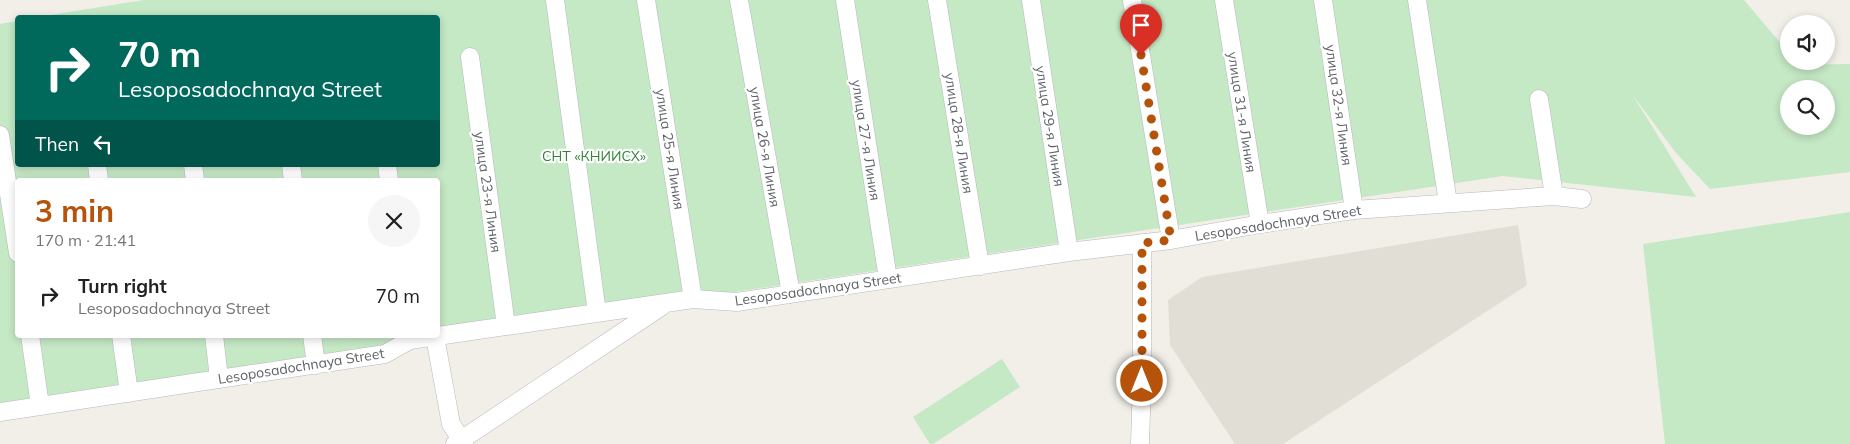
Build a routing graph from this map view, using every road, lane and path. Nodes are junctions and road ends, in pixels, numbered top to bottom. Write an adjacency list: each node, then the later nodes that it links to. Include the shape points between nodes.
1 (646, 0): 26 (street, улица 25-я Линия)
2 (738, 0): 25 (street, улица 26-я Линия)
3 (845, 0): 24 (street, улица 27-я Линия)
4 (938, 0): 23 (street, улица 28-я Линия)
5 (1030, 0): 22 (street, улица 29-я Линия)
6 (1132, 0): 20 (street)
7 (1224, 0): 18 (street, улица 31-я Линия)
8 (1323, 0): 17 (street, улица 32-я Линия)
9 (1417, 0): 16 (street)
10 (554, 1): 28 (street)
11 (470, 58): 29 (street, улица 23-я Линия)
12 (1539, 99): 14 (street)
13 (0, 136): 19 (street)
14 (1554, 196): 15 (street, Lesoposadochnaya Street); 16 (street, Lesoposadochnaya Street)
15 (1582, 199)
16 (1448, 203): 17 (street, Lesoposadochnaya Street)
17 (1354, 210): 18 (street, Lesoposadochnaya Street)
18 (1260, 224): 20 (street, Lesoposadochnaya Street)
19 (15, 234)
20 (1171, 240): 21 (street, Lesoposadochnaya Street)
21 (1142, 243): 22 (street, Lesoposadochnaya Street); 43 (street)
22 (1069, 252): 23 (street, Lesoposadochnaya Street)
23 (980, 266): 24 (street, Lesoposadochnaya Street)
24 (888, 279): 25 (street, Lesoposadochnaya Street)
25 (790, 294): 26 (street, Lesoposadochnaya Street, via 737,302)
26 (693, 299): 27 (street, Lesoposadochnaya Street)
27 (666, 303): 28 (street, Lesoposadochnaya Street); 42 (street)
28 (597, 313): 29 (street, Lesoposadochnaya Street)
29 (506, 326): 30 (street, Lesoposadochnaya Street)
30 (440, 336)
31 (30, 338): 40 (street)
32 (121, 338): 39 (street)
33 (214, 338): 38 (street)
34 (312, 338): 37 (street)
35 (410, 338): 37 (street, Lesoposadochnaya Street, via 384,354)
36 (435, 338): 42 (street, via 451,424)
37 (316, 365): 38 (street, Lesoposadochnaya Street)
38 (219, 379): 39 (street, Lesoposadochnaya Street)
39 (128, 393): 40 (street, Lesoposadochnaya Street)
40 (40, 406): 41 (street, Lesoposadochnaya Street)
41 (0, 412)
42 (460, 442)
43 (1140, 444)

